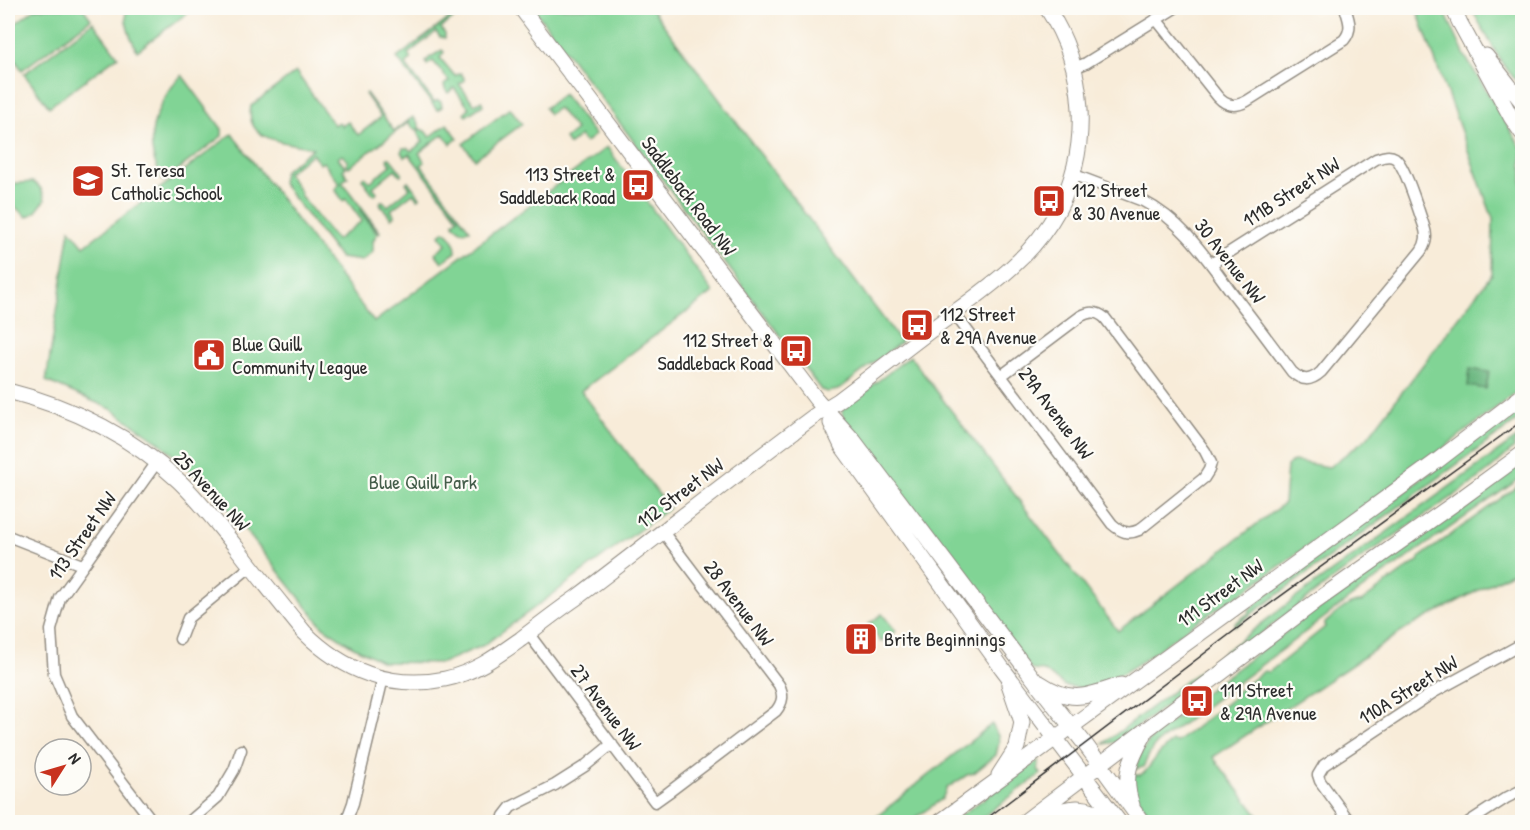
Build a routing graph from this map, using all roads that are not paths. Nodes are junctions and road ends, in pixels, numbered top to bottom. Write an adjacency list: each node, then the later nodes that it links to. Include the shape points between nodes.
1 (520, 8): 18 (street, Saddleback Road NW)
2 (1047, 8): 8 (street, 112 Street NW, via 1063,36)
3 (1175, 8): 6 (street)
4 (1345, 8): 6 (street, via 1349,32 1341,42 1236,106 1218,97)
5 (1453, 8): 7 (street)
6 (1156, 19): 8 (street)
7 (1460, 23): 9 (street); 10 (street)
8 (1074, 68): 11 (street, 112 Street NW, via 1080,125)
9 (1522, 102)
10 (1522, 133)
11 (1072, 174): 12 (street, 30 Avenue NW, via 1154,207 1186,232); 13 (street, 112 Street NW, via 1057,212 1032,247 1004,275)
12 (1211, 264): 15 (street, 30 Avenue NW, via 1292,372); 15 (street, 111B Street NW, via 1376,159 1395,158 1424,226 1426,240 1321,372)
13 (954, 313): 14 (street, 29A Avenue NW); 18 (street, 112 Street NW)
14 (1001, 376): 14 (street, 29A Avenue NW, via 1121,531 1139,530 1204,478 1211,466 1205,451 1098,313 1081,316)
15 (1307, 380)
16 (8, 391): 20 (street, 25 Avenue NW, via 93,422)
17 (1522, 396): 31 (street, 111 Street NW)
18 (825, 410): 21 (street, 112 Street NW); 28 (street, Saddleback Road NW, via 842,446); 30 (street, Saddleback Road NW, via 854,441)
19 (1522, 454): 33 (street, via 1315,602)
20 (157, 462): 23 (street, 113 Street NW); 24 (street, 25 Avenue NW, via 203,506)
21 (663, 532): 25 (street, 112 Street NW); 41 (street, 28 Avenue NW, via 778,685 783,697 776,711)
22 (8, 536): 23 (street)
23 (82, 566): 44 (street, 113 Street NW, via 60,598 51,630 54,674 72,716)
24 (251, 566): 26 (street, via 188,618); 29 (street, 25 Avenue NW, via 314,642 357,670)
25 (528, 633): 29 (street, 112 Street NW, via 495,658 446,679 418,682); 35 (street, 27 Avenue NW)
26 (180, 639)
27 (1522, 646): 52 (street, 110A Street NW, via 1420,701 1327,762 1318,775 1320,781)
28 (1002, 668): 34 (street, Saddleback Road NW); 39 (street, via 1023,723 1017,747)
29 (383, 678): 46 (street)
30 (1033, 678): 31 (street, via 1065,695 1084,697); 32 (street, Saddleback Road NW)
31 (1136, 680): 32 (street, 111 Street NW)
32 (1072, 727): 34 (street, 111 Street NW); 37 (street)
33 (1147, 730): 37 (street); 42 (street, via 1132,755 1128,771 1128,791)
34 (1056, 739): 38 (street); 39 (street, 111 Street NW)
35 (612, 744): 41 (street, 27 Avenue NW); 43 (street, via 555,785 511,807)
36 (241, 750): 45 (street, via 218,797)
37 (1101, 765): 38 (street); 42 (street)
38 (1084, 777): 48 (street); 51 (street)
39 (994, 783): 47 (street, 111 Street NW)
40 (1522, 790): 53 (street)
41 (655, 802)
42 (1138, 817)
43 (503, 819)
44 (153, 822)
45 (189, 822)
46 (346, 822)
47 (940, 822)
48 (1024, 822)
49 (1029, 822): 50 (street, via 1074,807 1094,811)
50 (1114, 822)
51 (1119, 822)
52 (1350, 822)
53 (1469, 822)

